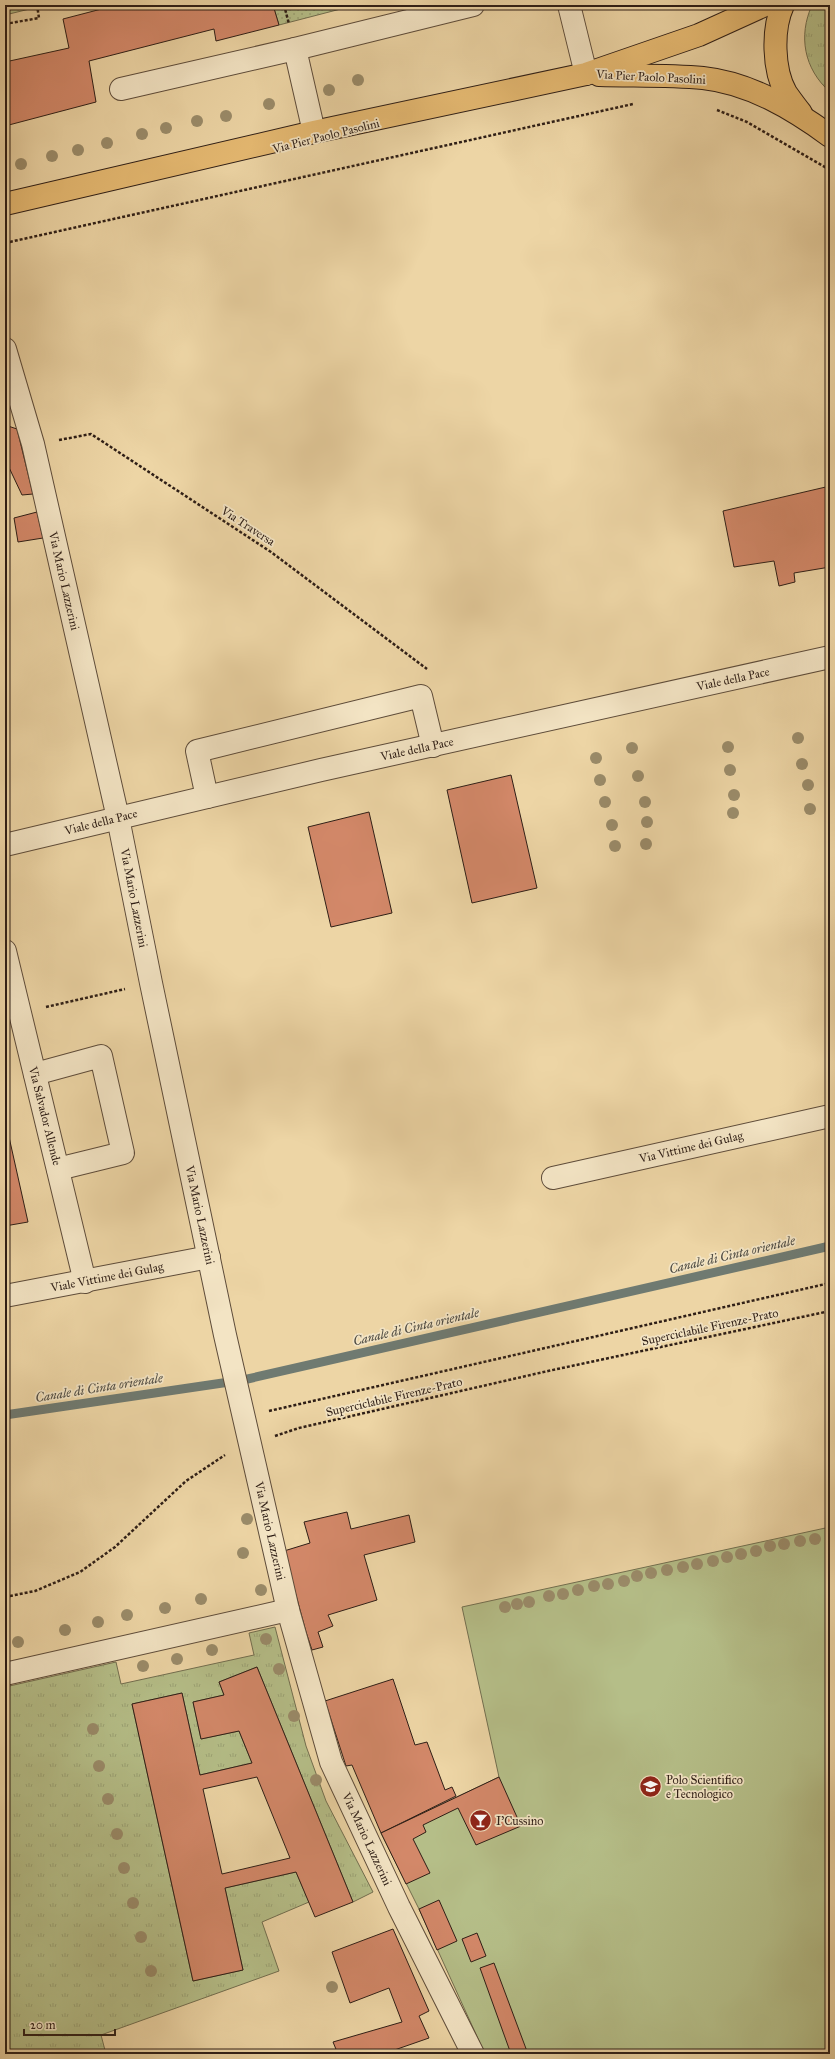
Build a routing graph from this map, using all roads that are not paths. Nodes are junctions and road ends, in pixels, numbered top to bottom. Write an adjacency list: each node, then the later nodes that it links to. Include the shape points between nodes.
1 (473, 5): 5 (street)
2 (569, 5): 6 (street, Via Pier Paolo Pasolini)
3 (765, 5): 6 (main road, Via Pier Paolo Pasolini, via 705,32)
4 (783, 5): 8 (main road, Via Pier Paolo Pasolini, via 776,31 776,62 786,92)
5 (296, 48): 7 (street); 9 (street, Via Pier Paolo Pasolini)
6 (580, 75): 8 (main road, Via Pier Paolo Pasolini, via 704,78 755,91); 9 (main road, Via Pier Paolo Pasolini); 11 (main road, Via Pier Paolo Pasolini, via 261,152)
7 (121, 89)
8 (804, 117): 10 (main road, Via Pier Paolo Pasolini)
9 (314, 132): 11 (main road, Via Pier Paolo Pasolini)
10 (830, 136)
11 (78, 186): 12 (main road, Via Pier Paolo Pasolini)
12 (5, 204)
13 (5, 349): 17 (street, Via Mario Lazzerini, via 33,444)
14 (830, 657): 15 (street, Viale della Pace)
15 (433, 746): 16 (street, Viale della Pace); 16 (street, via 421,696 197,751)
16 (207, 797): 17 (street, Viale della Pace)
17 (118, 818): 18 (street, Viale della Pace); 24 (street, Via Mario Lazzerini)
18 (5, 845)
19 (5, 951): 20 (street, Via Salvador Allende)
20 (35, 1074): 22 (street, Via Salvador Allende); 22 (street, via 101,1056 123,1153)
21 (830, 1116): 23 (street, Via Vittime dei Gulag)
22 (58, 1169): 25 (street, Via Salvador Allende)
23 (553, 1178)
24 (210, 1257): 25 (street, Viale Vittime dei Gulag); 27 (street, Via Mario Lazzerini)
25 (85, 1282): 26 (street, Viale Vittime dei Gulag)
26 (5, 1296)
27 (288, 1610): 28 (street); 29 (street, Via Mario Lazzerini, via 331,1762 399,1908)
28 (5, 1674)
29 (473, 2054)

